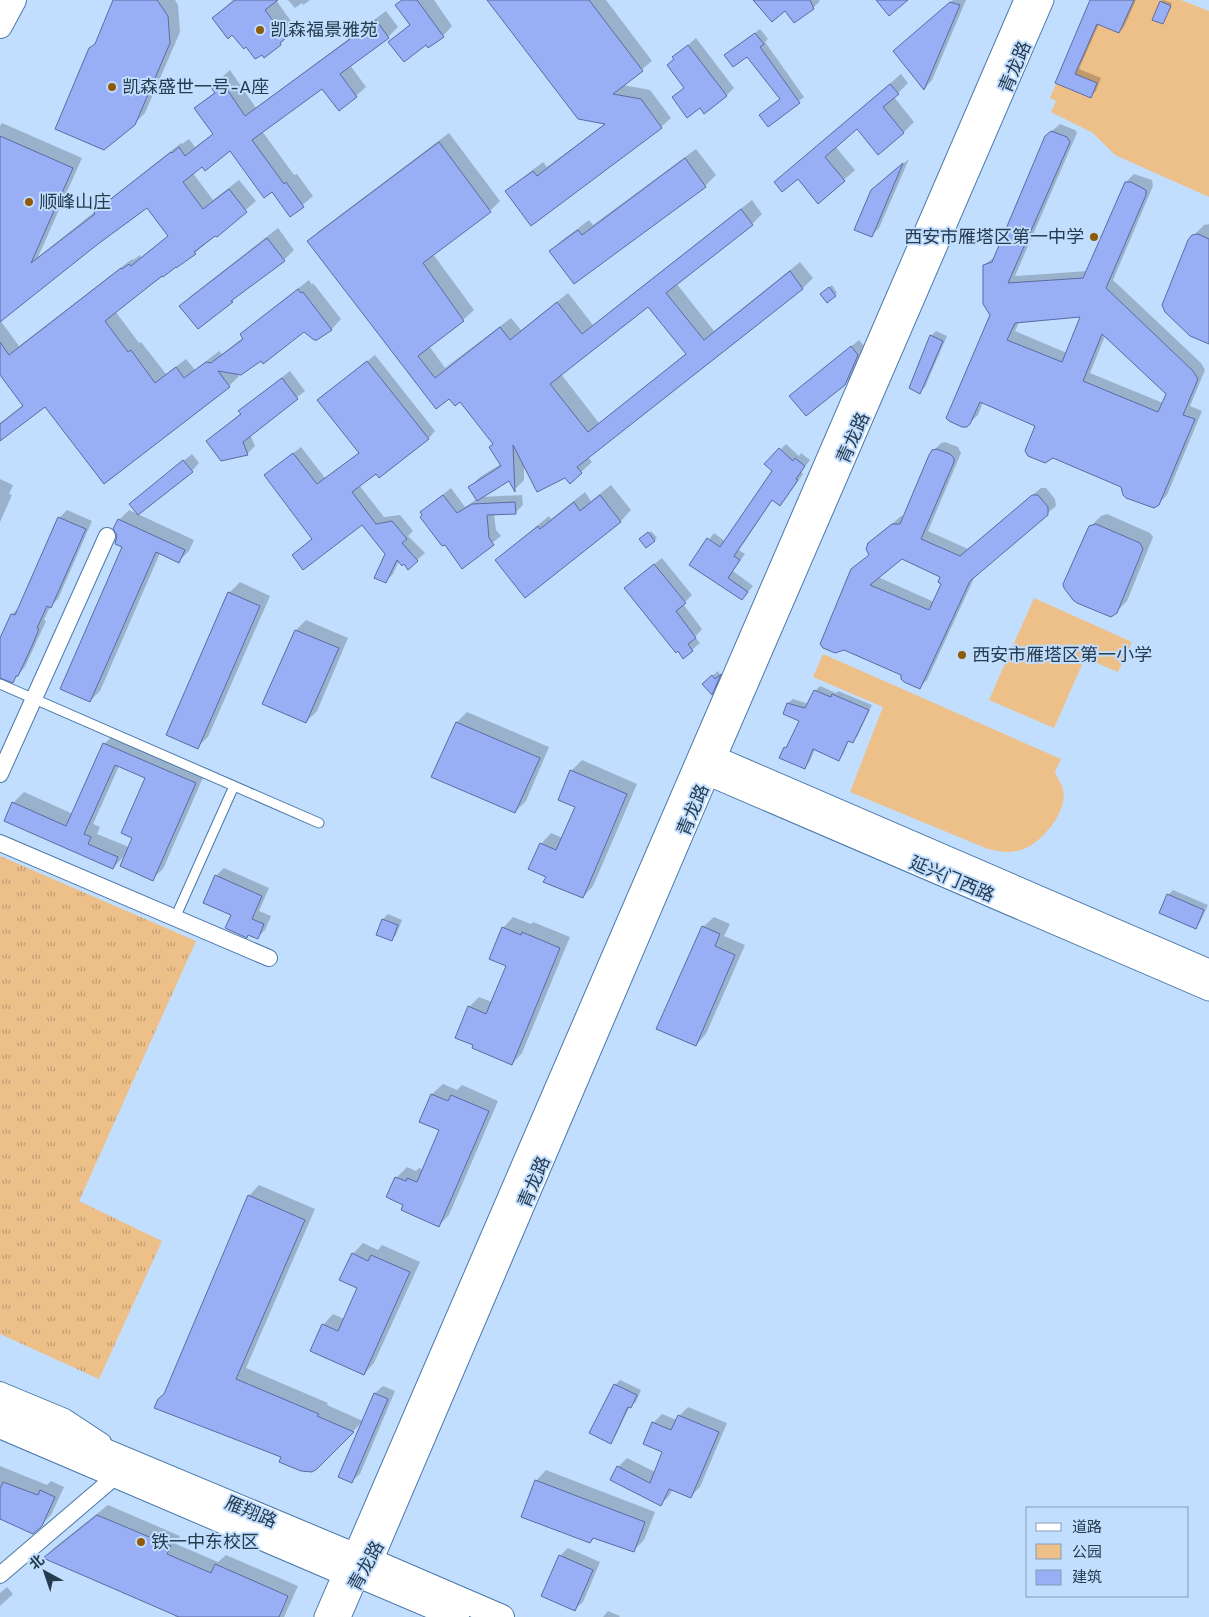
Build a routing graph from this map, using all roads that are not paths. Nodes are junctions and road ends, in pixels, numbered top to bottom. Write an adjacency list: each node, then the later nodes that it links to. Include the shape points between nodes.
1 (1025, 0): 6 (street, 青龙路)
2 (1043, 0): 6 (street, 青龙路)
3 (107, 536): 5 (street)
4 (0, 684): 5 (lane)
5 (34, 698): 7 (street); 8 (lane)
6 (705, 763): 13 (street, 延兴门西路); 14 (street, 延兴门西路); 19 (street, 青龙路)
7 (0, 774)
8 (234, 786): 9 (lane); 11 (lane)
9 (319, 823)
10 (0, 843): 11 (street)
11 (175, 918): 12 (street)
12 (269, 958)
13 (1209, 970)
14 (1209, 990)
15 (0, 1390): 18 (street, via 65,1417)
16 (0, 1407): 18 (main road, 雁翔路)
17 (0, 1426): 18 (main road, 雁翔路)
18 (122, 1467): 19 (main road, 雁翔路); 20 (street)
19 (357, 1566): 21 (street, 青龙路); 22 (street, 青龙路); 23 (main road, 雁翔路); 24 (main road, 雁翔路)
20 (0, 1575)
21 (325, 1617)
22 (340, 1617)
23 (457, 1617)
24 (502, 1617)

